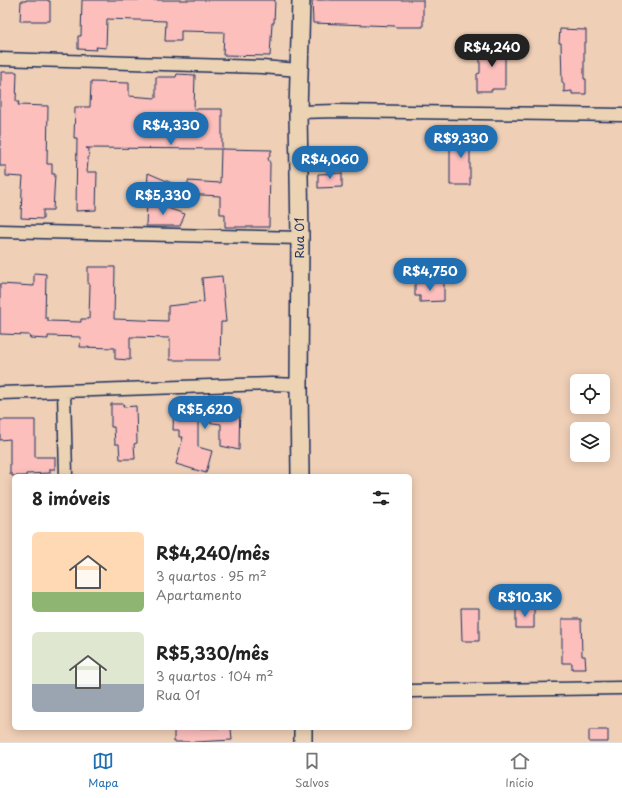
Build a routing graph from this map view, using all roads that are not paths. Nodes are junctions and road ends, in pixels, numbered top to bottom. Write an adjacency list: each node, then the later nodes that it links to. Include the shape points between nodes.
1 (301, 0): 3 (street, Rua 01)
2 (0, 59): 3 (street, via 254,66)
3 (299, 70): 4 (street, Rua 01)
4 (298, 112): 5 (street); 7 (street, Rua 01)
5 (622, 115)
6 (0, 231): 7 (street)
7 (300, 238): 8 (street, Rua 01)
8 (299, 385): 9 (street); 12 (street, Rua 01)
9 (64, 391): 10 (street); 11 (street)
10 (0, 394)
11 (66, 474)
12 (300, 474)
13 (621, 688): 14 (street)
14 (412, 691)
15 (303, 730): 16 (street)
16 (304, 742)

